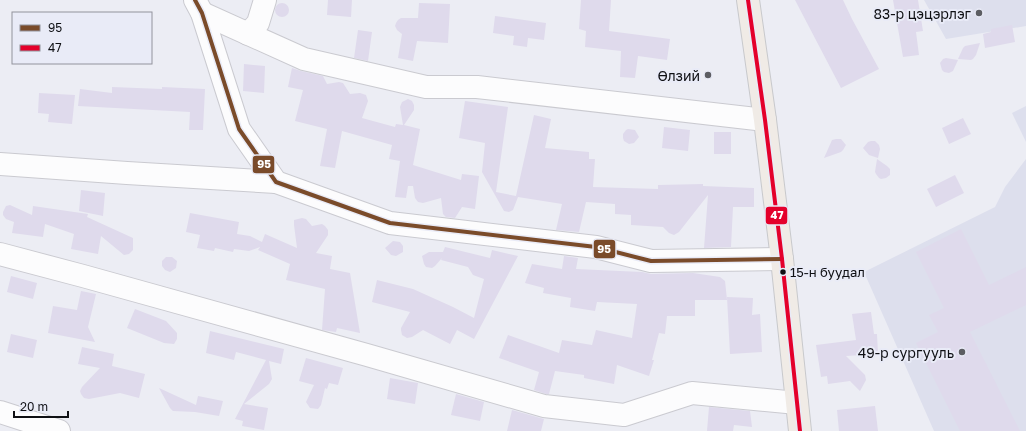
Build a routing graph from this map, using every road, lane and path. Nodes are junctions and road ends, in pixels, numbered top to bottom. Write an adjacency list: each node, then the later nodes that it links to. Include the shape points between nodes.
1 (265, 0): 4 (street, via 258,23)
2 (748, 0): 5 (main road)
3 (199, 7): 4 (street); 7 (street, via 238,129)
4 (248, 34): 5 (street, via 304,59 426,87 477,87)
5 (765, 120): 9 (main road)
6 (0, 164): 7 (street)
7 (276, 182): 9 (street, via 390,223 596,248 651,261)
8 (0, 254): 10 (street, via 544,406 624,415 692,393)
9 (782, 260): 10 (main road)
10 (796, 403): 13 (main road)
11 (0, 412): 12 (street)
12 (59, 431)
13 (800, 431)

